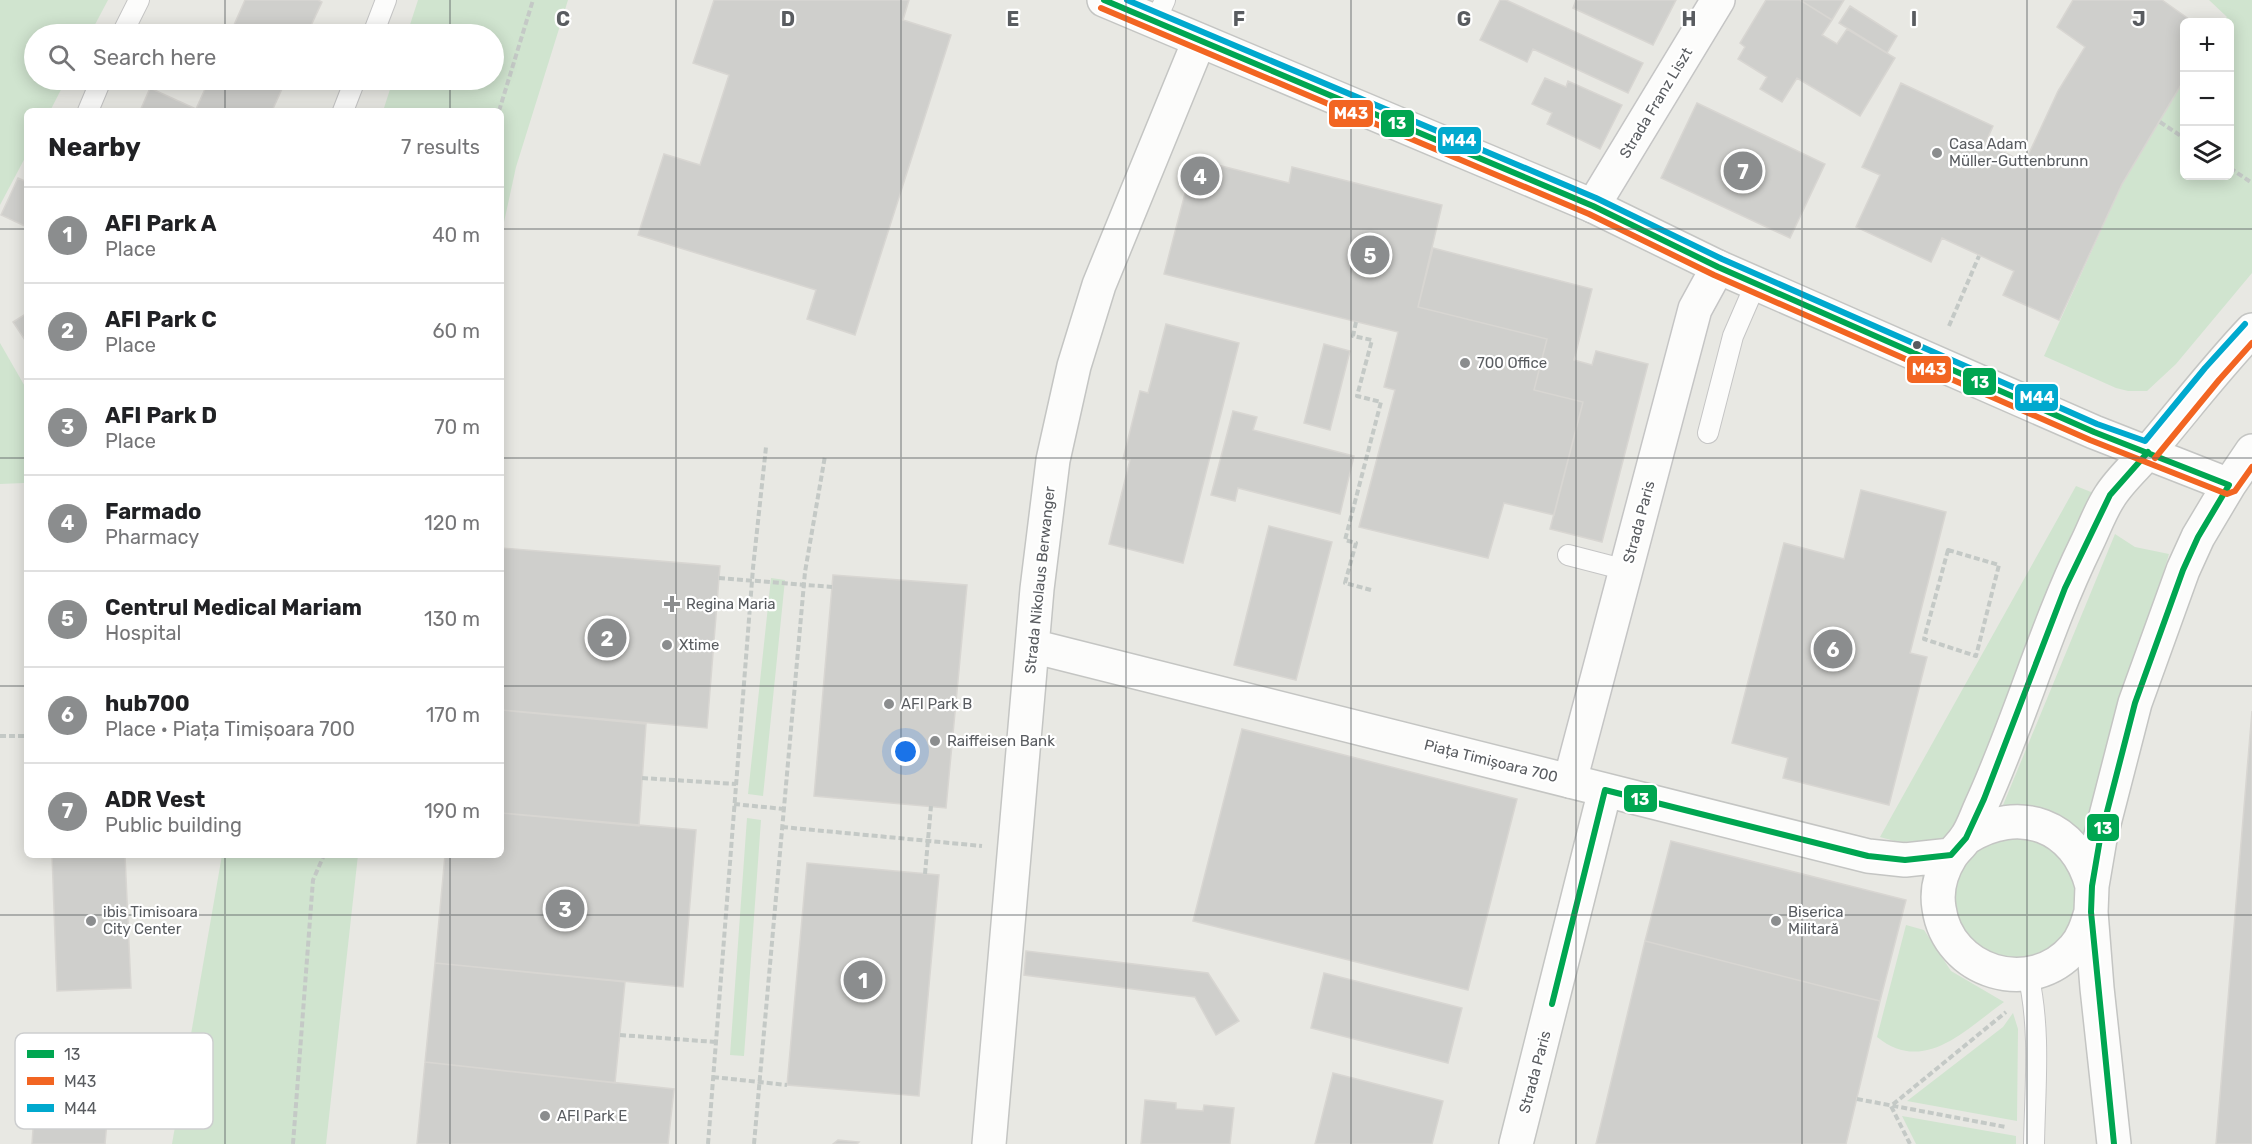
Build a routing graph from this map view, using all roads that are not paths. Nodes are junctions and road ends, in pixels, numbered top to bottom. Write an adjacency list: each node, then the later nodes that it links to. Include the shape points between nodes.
1 (139, 0): 6 (lane)
2 (386, 0): 7 (lane)
3 (1104, 0): 5 (main road)
4 (1718, 0): 13 (main road, Strada Franz Liszt)
5 (1160, 11): 8 (main road)
6 (127, 24)
7 (377, 24)
8 (1199, 40): 13 (main road); 23 (main road, Strada Nikolaus Berwanger, via 1107,265 1079,348 1048,494)
9 (97, 90): 11 (lane)
10 (351, 90): 12 (lane)
11 (89, 108)
12 (344, 108)
13 (1593, 206): 14 (main road)
14 (1718, 267): 15 (main road); 22 (main road, Strada Paris, via 1695,309)
15 (1756, 283): 17 (lane, via 1733,336); 19 (main road, via 2094,432)
16 (2252, 330): 19 (main road)
17 (1708, 433)
18 (2252, 451): 20 (main road)
19 (2148, 452): 20 (main road); 26 (main road, via 2110,495 2064,588 2000,761)
20 (2229, 485): 27 (main road, via 2183,570 2135,703 2100,839)
21 (1568, 555): 22 (lane)
22 (1626, 570): 24 (main road, Strada Paris)
23 (1032, 646): 24 (main road, Piața Timișoara 700); 29 (main road, Strada Nikolaus Berwanger)
24 (1570, 781): 25 (main road, Piața Timișoara 700)
25 (1605, 790): 26 (main road, Piața Timișoara 700, via 1868,856 1905,860); 30 (main road, Strada Paris)
26 (1959, 847): 27 (main road, via 1981,829 2015,821 2047,828 2061,835 2081,858); 28 (main road, via 1945,867 1938,894 1942,922 1952,942 1964,956 1988,970)
27 (2092, 899): 28 (main road, via 2085,931 2074,948 2059,962); 32 (main road)
28 (2028, 974): 31 (lane, via 2037,1029)
29 (989, 1144)
30 (1516, 1144)
31 (2034, 1144)
32 (2114, 1144)

